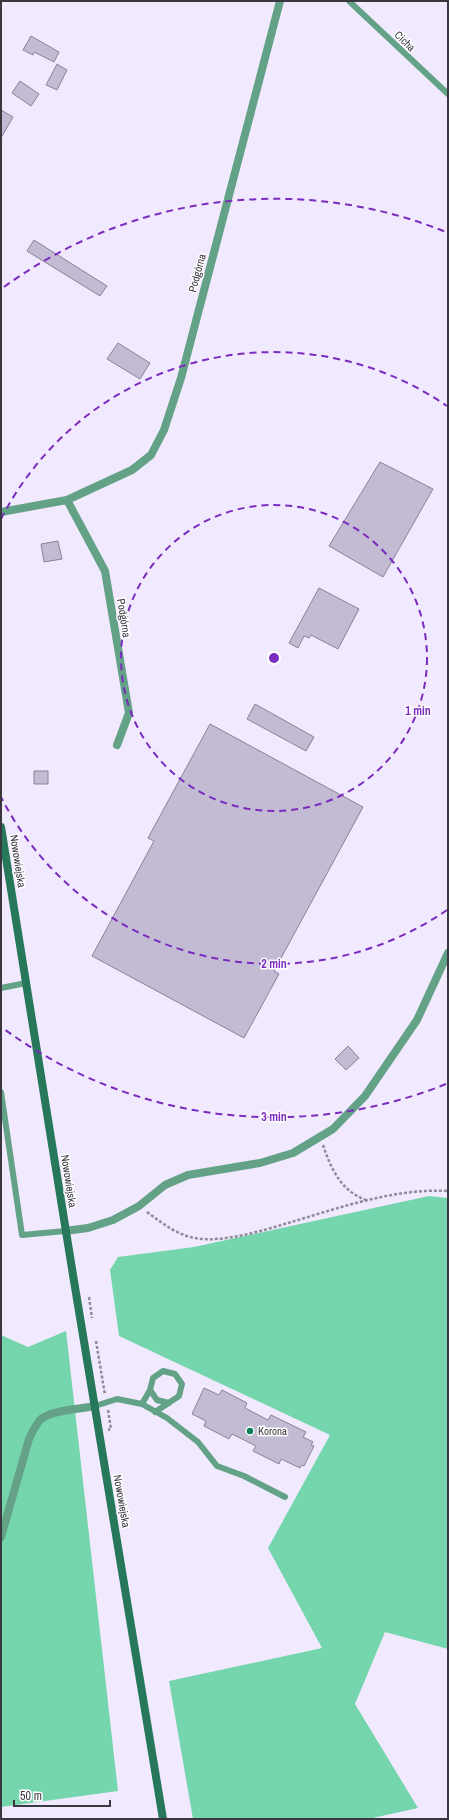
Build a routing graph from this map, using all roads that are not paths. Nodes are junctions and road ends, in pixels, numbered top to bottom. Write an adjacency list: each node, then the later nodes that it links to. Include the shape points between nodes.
1 (280, 1): 4 (street, Podgórna, via 181,378 164,430 151,455 132,470)
2 (349, 1): 3 (lane, Cicha)
3 (448, 94)
4 (67, 500): 5 (street, Podgórna); 6 (street, Podgórna, via 105,571 129,713)
5 (1, 512)
6 (117, 745)
7 (1, 827): 9 (main road, Nowowiejska)
8 (448, 953): 12 (street, via 417,1020 365,1096 333,1129 293,1153 260,1163 188,1175 165,1185 139,1206 114,1220)
9 (26, 983): 10 (lane); 12 (main road, Nowowiejska)
10 (1, 988)
11 (1, 1092): 12 (lane, via 22,1235)
12 (66, 1231): 16 (main road, Nowowiejska)
13 (150, 1390): 14 (lane, via 157,1400); 14 (lane, via 153,1378 163,1371 175,1374 182,1384 179,1396); 15 (lane)
14 (169, 1403): 17 (lane)
15 (142, 1404): 16 (lane, via 117,1399); 17 (lane)
16 (94, 1406): 19 (street, via 48,1415 41,1419 29,1439); 20 (main road, Nowowiejska)
17 (156, 1412): 18 (lane, via 198,1442 218,1466)
18 (285, 1497)
19 (1, 1537)
20 (163, 1819)

